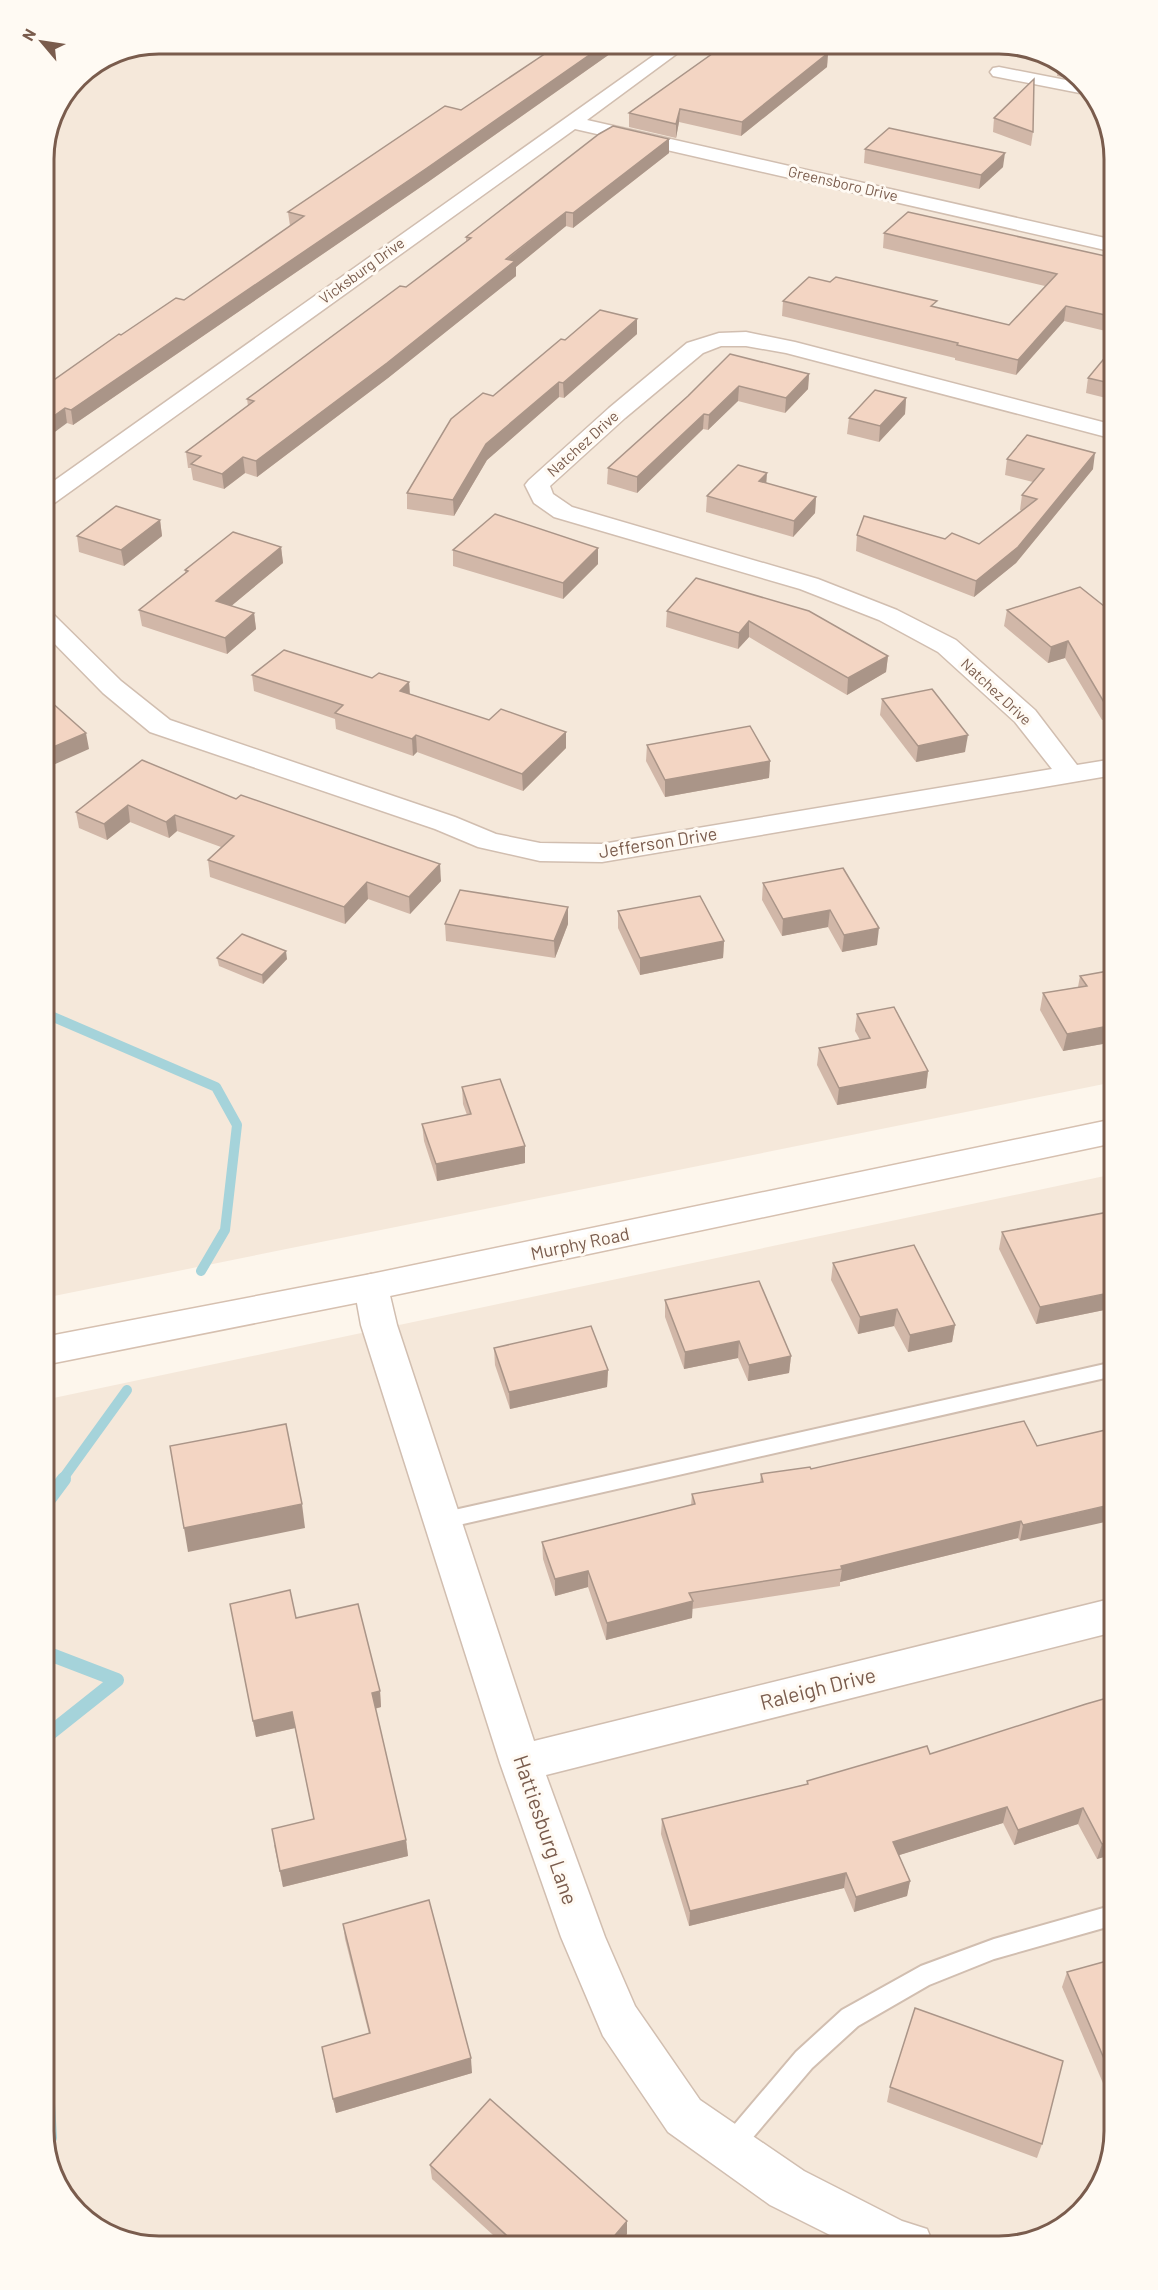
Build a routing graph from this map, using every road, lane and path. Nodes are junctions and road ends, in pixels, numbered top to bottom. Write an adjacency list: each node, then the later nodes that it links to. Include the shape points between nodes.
1 (667, 54): 4 (street, Vicksburg Drive)
2 (999, 72): 3 (street)
3 (1076, 88)
4 (571, 122): 5 (street, Greensboro Drive); 7 (street, Vicksburg Drive)
5 (1104, 244)
6 (1104, 429): 10 (street, Natchez Drive, via 787,347 746,339 718,340 695,348 537,485 543,498 563,512 809,584 888,615 947,646 1025,716)
7 (54, 492)
8 (54, 629): 10 (street, Jefferson Drive, via 112,687 160,726 488,841 540,852 602,853)
9 (1104, 769): 10 (street, Jefferson Drive)
10 (1070, 774)
11 (1104, 1133): 12 (street, Murphy Road)
12 (371, 1287): 13 (street, Murphy Road); 15 (street, Hattiesburg Lane, via 379,1325)
13 (54, 1349)
14 (1104, 1371): 15 (lane)
15 (441, 1521): 17 (street, Hattiesburg Lane)
16 (1104, 1617): 17 (street, Raleigh Drive)
17 (521, 1763): 19 (street, Hattiesburg Lane, via 583,1937 619,2021 684,2116)
18 (1104, 1918): 19 (lane, via 984,1953 921,1977 850,2018 804,2060)
19 (730, 2148): 20 (street, Hattiesburg Lane, via 787,2188)
20 (884, 2236)

